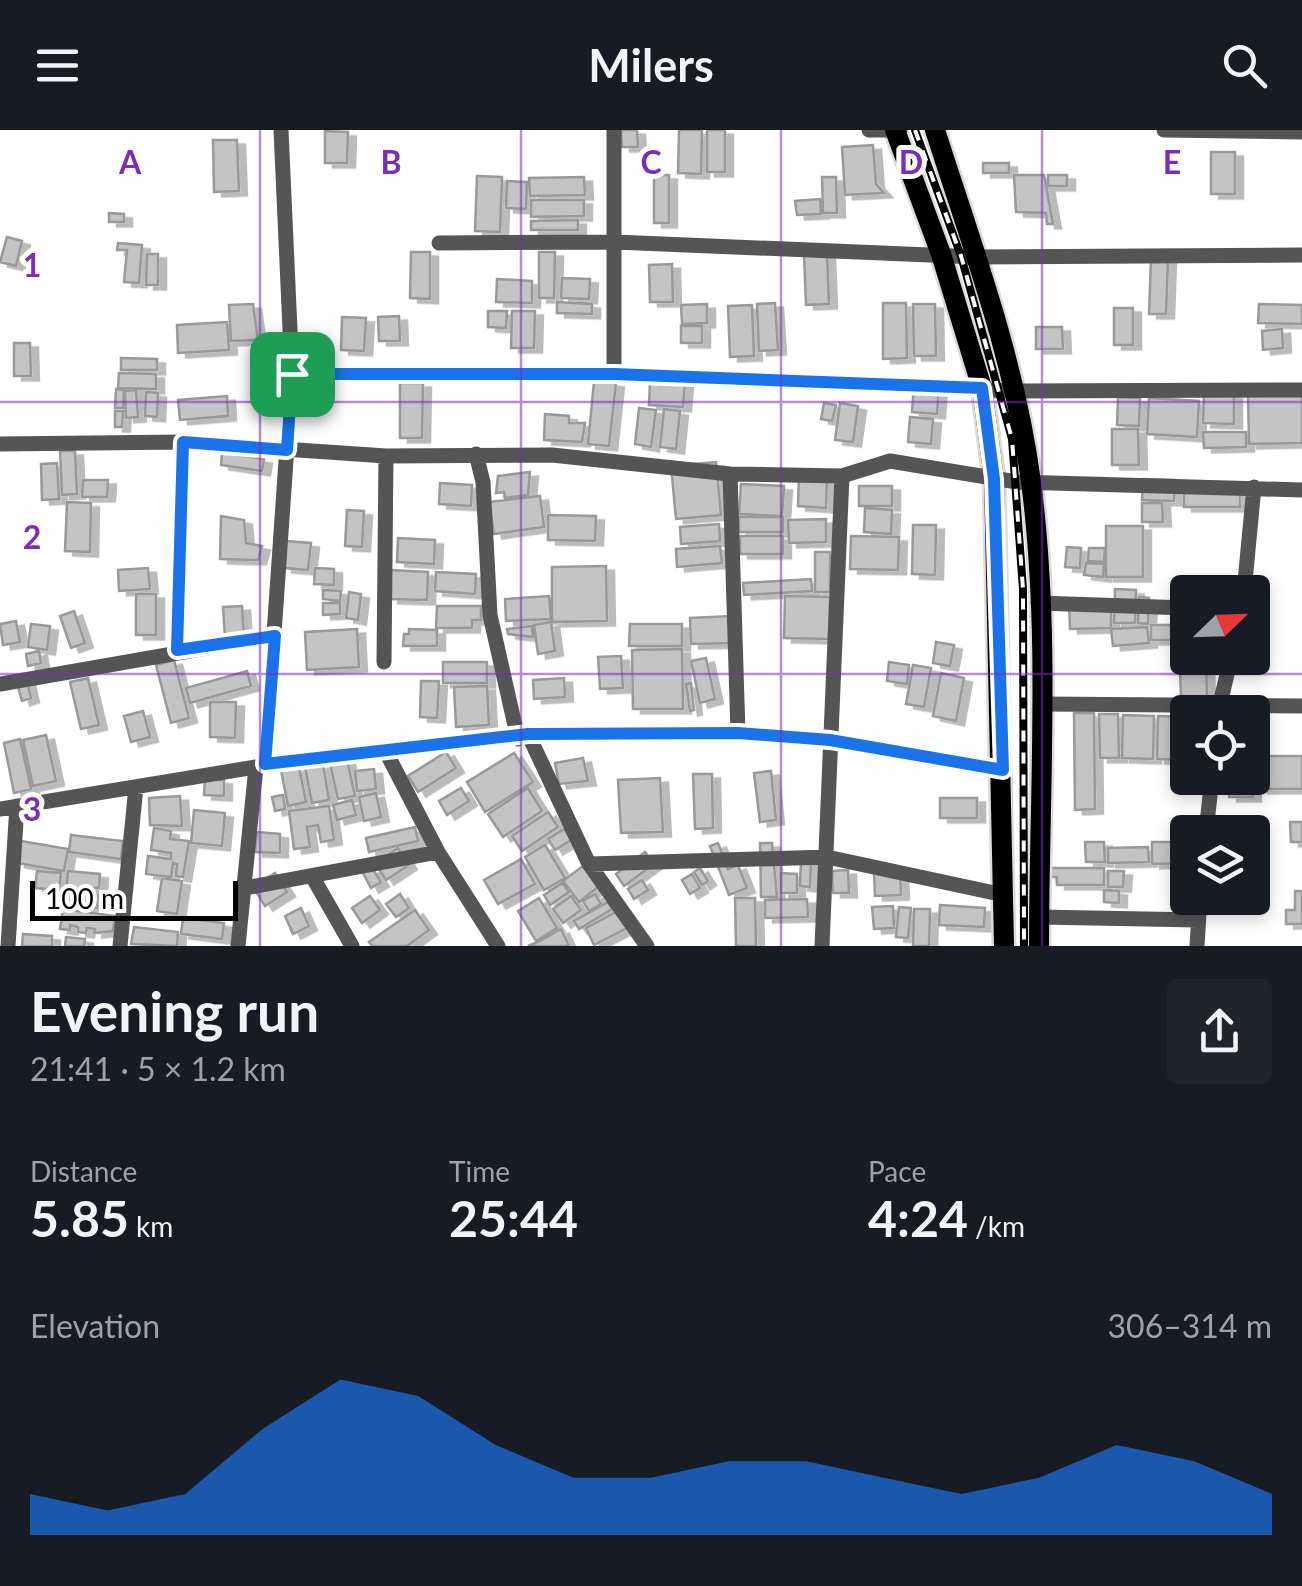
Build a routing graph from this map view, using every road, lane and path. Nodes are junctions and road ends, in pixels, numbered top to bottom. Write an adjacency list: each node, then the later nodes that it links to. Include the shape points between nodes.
1 (281, 130): 13 (street)
2 (614, 130): 8 (street)
3 (869, 130): 4 (street)
4 (896, 130): 10 (main road)
5 (935, 130): 12 (main road)
6 (1164, 130): 7 (street)
7 (1302, 132)
8 (615, 242): 9 (street); 10 (street); 14 (street)
9 (439, 243)
10 (941, 254): 12 (street); 15 (main road)
11 (1302, 254): 12 (street)
12 (977, 257): 17 (main road)
13 (292, 374): 14 (street); 20 (street)
14 (614, 374): 15 (street)
15 (982, 388): 17 (street); 25 (main road)
16 (1302, 390): 17 (street)
17 (1013, 391): 26 (main road)
18 (183, 442): 19 (street); 20 (street); 33 (street)
19 (0, 444)
20 (287, 450): 22 (street); 32 (street)
21 (476, 454): 22 (street); 23 (street); 41 (street, via 490,616)
22 (386, 456): 34 (street)
23 (730, 474): 24 (street); 40 (street)
24 (842, 476): 25 (street, via 890,461); 42 (street)
25 (994, 479): 26 (street); 45 (main road)
26 (1031, 482): 27 (street); 30 (main road)
27 (1254, 486): 28 (street); 29 (street)
28 (1302, 490)
29 (1246, 575)
30 (1038, 603): 31 (street); 36 (main road)
31 (1170, 607)
32 (275, 636): 33 (street); 44 (street)
33 (177, 650): 35 (street)
34 (384, 662)
35 (0, 684)
36 (1043, 704): 38 (street); 55 (main road)
37 (1302, 706): 39 (street)
38 (1170, 708)
39 (1270, 708)
40 (738, 733): 41 (street); 42 (street)
41 (523, 737): 43 (street); 50 (street)
42 (830, 740): 45 (street); 49 (street)
43 (386, 752): 44 (street); 48 (street)
44 (260, 766): 46 (street); 52 (street)
45 (1003, 770): 53 (main road)
46 (136, 787): 47 (street); 58 (street)
47 (8, 808): 57 (street)
48 (438, 852): 51 (street); 61 (street)
49 (828, 856): 50 (street); 53 (street); 63 (street)
50 (589, 864): 62 (street)
51 (312, 876): 52 (street); 60 (street)
52 (245, 888): 59 (street)
53 (1004, 895): 64 (main road)
54 (1198, 915): 56 (street)
55 (1039, 917): 56 (street); 65 (main road)
56 (1198, 920): 66 (street)
57 (8, 946)
58 (120, 946)
59 (238, 946)
60 (352, 946)
61 (498, 946)
62 (647, 946)
63 (822, 946)
64 (1004, 946)
65 (1039, 946)
66 (1198, 946)

